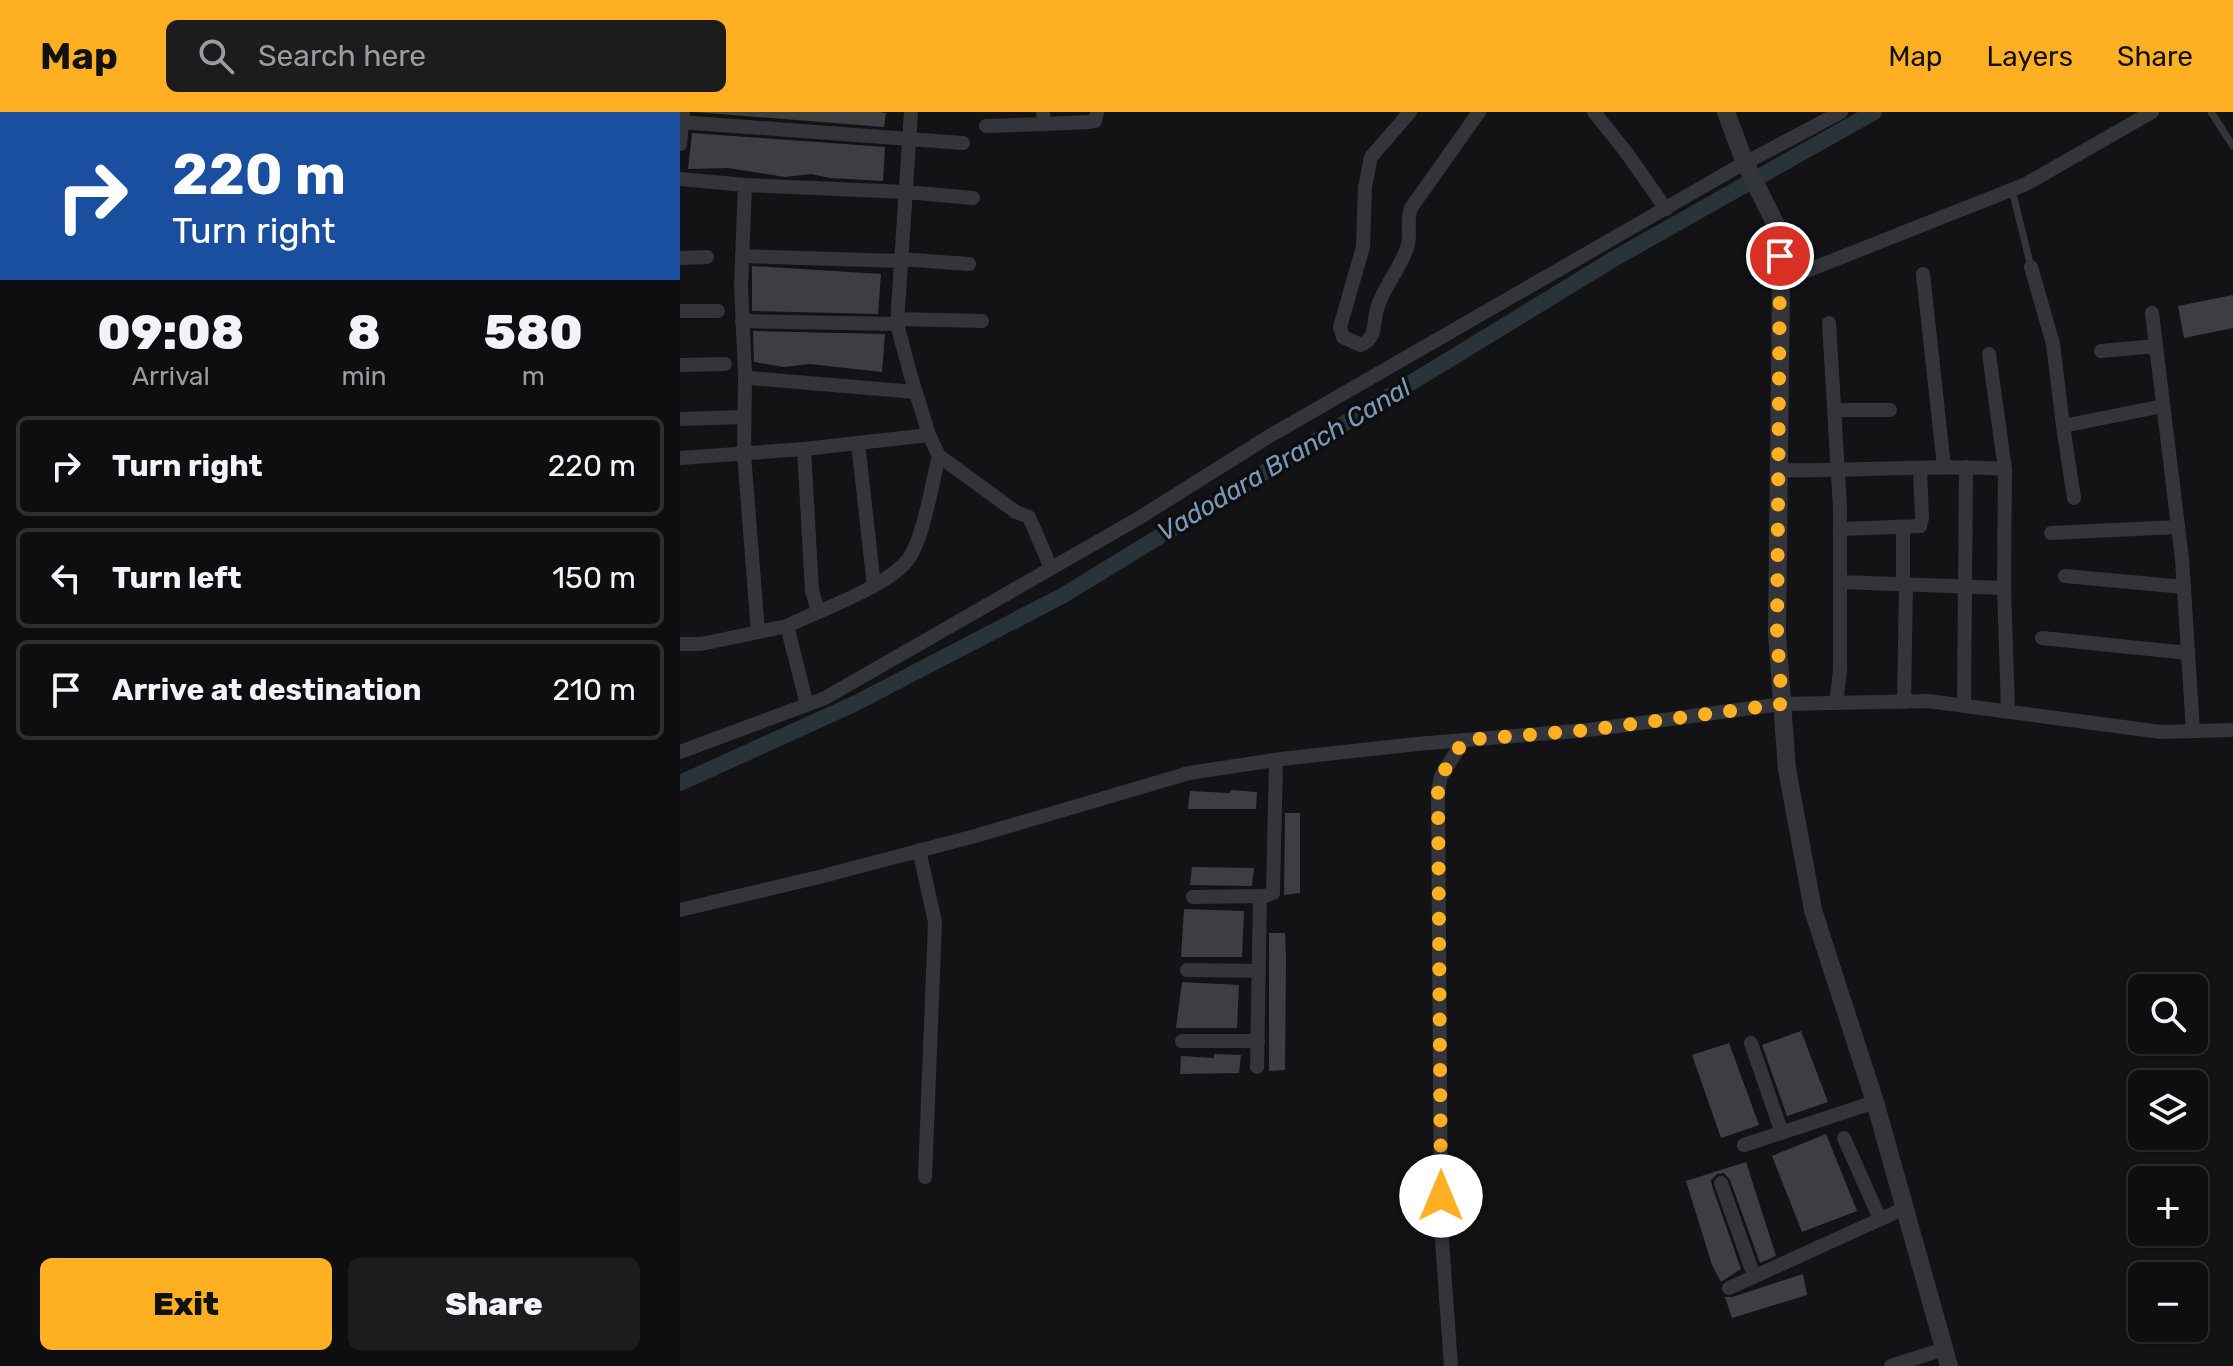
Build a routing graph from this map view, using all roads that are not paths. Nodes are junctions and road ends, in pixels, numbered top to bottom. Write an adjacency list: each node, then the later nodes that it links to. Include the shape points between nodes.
1 (911, 112): 13 (street)
2 (1097, 112): 11 (street, via 1090,122)
3 (1410, 112): 4 (street, via 1371,157 1367,172 1363,247 1340,327 1343,337 1361,345 1374,332 1376,311 1407,246 1411,208)
4 (1479, 112)
5 (1594, 112): 23 (street)
6 (1726, 112): 17 (street)
7 (1841, 112): 17 (street)
8 (2152, 112): 20 (street)
9 (2211, 112): 16 (lane)
10 (681, 118): 13 (street); 15 (street)
11 (1043, 118): 12 (street)
12 (986, 126)
13 (910, 138): 14 (street); 21 (street)
14 (963, 143)
15 (680, 144)
16 (2233, 146)
17 (1747, 166): 23 (street); 31 (street, via 1779,231)
18 (680, 179): 19 (street)
19 (745, 185): 21 (street); 24 (street)
20 (2012, 190): 29 (lane); 31 (street)
21 (906, 192): 22 (street); 27 (street)
22 (973, 198)
23 (1666, 209): 69 (street)
24 (742, 256): 27 (street); 35 (street)
25 (707, 257): 26 (street)
26 (680, 258)
27 (901, 260): 28 (street); 36 (street)
28 (969, 264)
29 (2031, 267): 51 (street, via 2053,344)
30 (1923, 274): 58 (street)
31 (1781, 281): 62 (street)
32 (680, 311): 33 (street)
33 (718, 311)
34 (2152, 313): 39 (street)
35 (742, 321): 36 (street); 44 (street)
36 (897, 321): 37 (street); 45 (street)
37 (982, 321)
38 (1829, 323): 47 (street)
39 (2156, 346): 40 (street); 46 (street)
40 (2101, 351)
41 (1989, 354): 61 (street)
42 (725, 364): 43 (street)
43 (680, 365)
44 (745, 374): 45 (street); 49 (street)
45 (915, 392): 52 (street)
46 (2163, 406): 51 (street); 65 (street)
47 (1835, 410): 48 (street); 63 (street)
48 (1890, 410)
49 (744, 417): 50 (street); 55 (street)
50 (680, 419)
51 (2063, 426): 64 (street)
52 (929, 435): 53 (street); 56 (street)
53 (858, 443): 54 (street); 73 (street)
54 (804, 449): 55 (street); 77 (street, via 812,591)
55 (744, 454): 57 (street); 79 (street)
56 (939, 456): 69 (street, via 1029,518); 73 (street, via 916,545 906,562)
57 (680, 458)
58 (1944, 467): 59 (street); 60 (street)
59 (1966, 467): 61 (street); 74 (street)
60 (1920, 468): 63 (street); 66 (street, via 1922,522)
61 (2005, 469): 76 (street)
62 (1778, 470): 63 (street); 85 (street)
63 (1838, 471): 67 (street)
64 (2074, 498)
65 (2178, 527): 68 (street); 75 (street)
66 (1903, 528): 67 (street); 72 (street)
67 (1840, 529): 71 (street)
68 (2051, 533)
69 (1051, 568): 86 (street)
70 (2065, 576): 75 (street)
71 (1840, 582): 72 (street); 84 (street)
72 (1905, 584): 74 (street); 83 (street)
73 (874, 586): 77 (street)
74 (1964, 586): 76 (street); 87 (street)
75 (2184, 587): 82 (street)
76 (2004, 588): 88 (street)
77 (818, 611): 78 (street)
78 (787, 626): 79 (street); 86 (street)
79 (758, 632): 81 (street)
80 (2042, 638): 82 (street)
81 (680, 644)
82 (2188, 653): 90 (street)
83 (1904, 702): 84 (street); 87 (street)
84 (1836, 703): 85 (street)
85 (1782, 704): 91 (street, via 1588,730); 104 (street, via 1787,769 1813,910)
86 (807, 705): 92 (street)
87 (1964, 706): 88 (street)
88 (2008, 711): 90 (street, via 2161,732)
89 (2233, 730): 90 (street)
90 (2193, 731)
91 (1464, 740): 93 (street); 115 (street, via 1441,776 1438,791 1441,1227)
92 (680, 752)
93 (1276, 760): 94 (street, via 1189,773); 95 (street, via 1275,886 1273,893)
94 (919, 850): 97 (street); 108 (street, via 935,922)
95 (1260, 896): 96 (street); 99 (street)
96 (1193, 897)
97 (680, 910)
98 (1187, 970): 99 (street)
99 (1259, 971): 101 (street)
100 (1182, 1041): 101 (street)
101 (1258, 1041): 103 (street)
102 (1751, 1043): 105 (street)
103 (1257, 1067)
104 (1875, 1102): 105 (street); 110 (street)
105 (1782, 1133): 107 (street)
106 (1844, 1138): 111 (street)
107 (1744, 1145)
108 (925, 1177)
109 (1721, 1183): 112 (street)
110 (1905, 1208): 111 (street); 114 (street)
111 (1880, 1219): 112 (street)
112 (1754, 1276): 113 (street)
113 (1729, 1288)
114 (1946, 1358): 116 (street)
115 (1451, 1366)
116 (1891, 1366)

